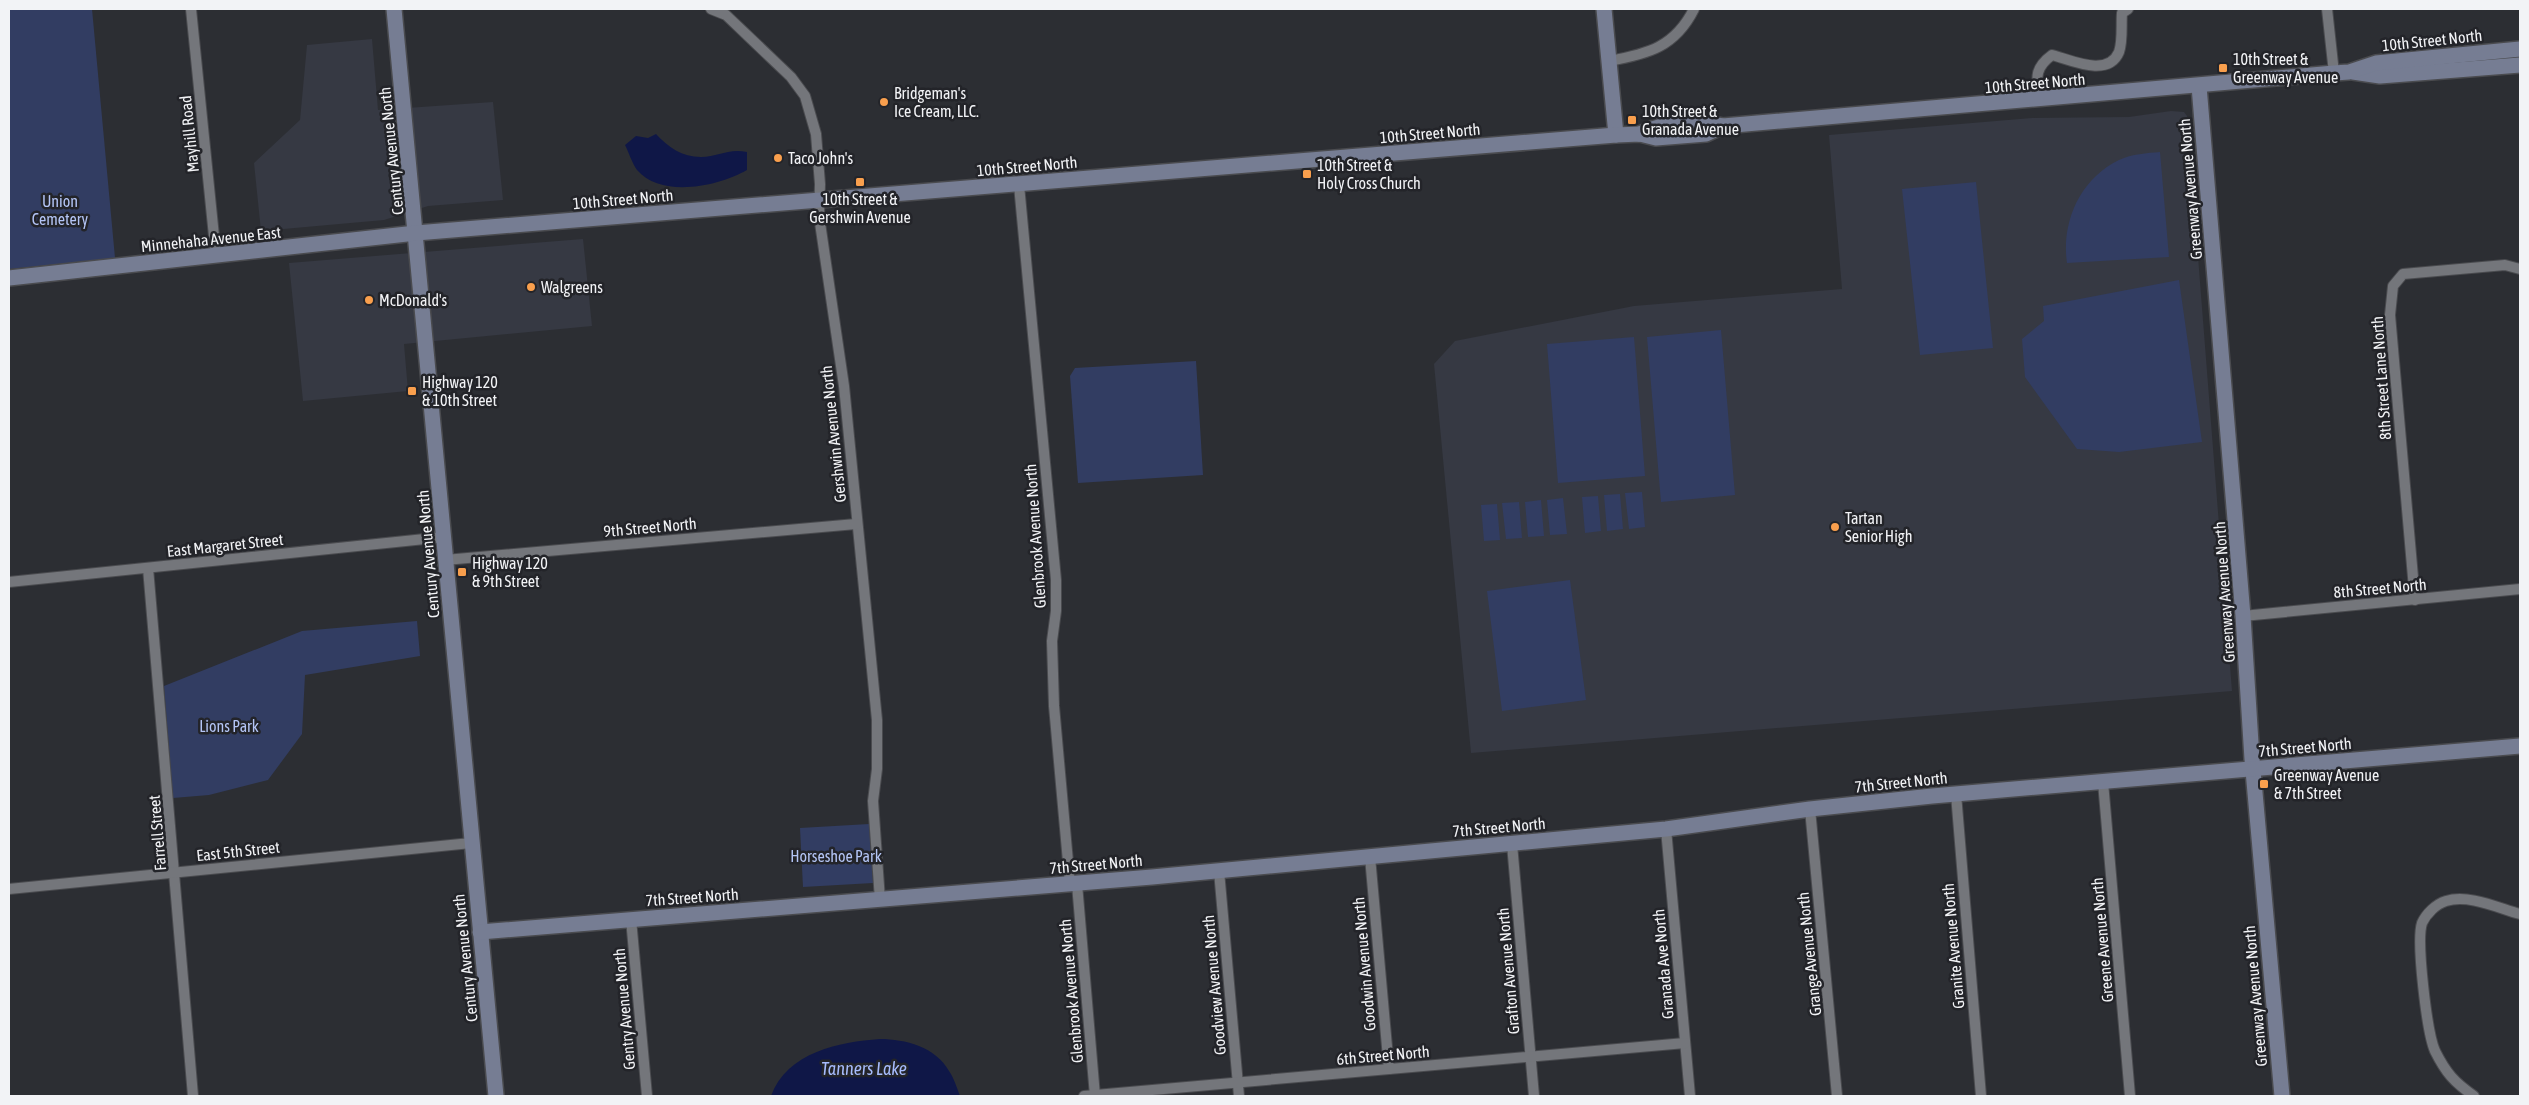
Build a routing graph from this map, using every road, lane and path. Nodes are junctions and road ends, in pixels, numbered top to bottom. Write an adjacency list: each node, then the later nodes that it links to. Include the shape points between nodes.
1 (191, 9): 19 (street, Mayhill Road)
2 (394, 9): 18 (main road, Century Avenue North)
3 (711, 9): 17 (street, Gershwin Avenue North, via 726,16 791,77 805,96 816,134)
4 (1604, 9): 9 (main road)
5 (1694, 9): 9 (street, via 1688,22 1667,42 1644,55)
6 (2128, 9): 14 (street, via 2122,13 2119,51 2113,60 2104,66 2094,66 2052,56 2041,63 2037,75)
7 (2327, 9): 12 (street)
8 (2520, 49): 11 (main road, 10th Street North, via 2376,63)
9 (1609, 61): 15 (main road)
10 (2520, 65): 11 (main road, 10th Street North, via 2380,76)
11 (2349, 72): 12 (main road, 10th Street North)
12 (2334, 73): 13 (main road, 10th Street North)
13 (2199, 86): 14 (main road, 10th Street North); 29 (main road, Greenway Avenue North)
14 (2039, 100): 15 (main road, 10th Street North, via 1723,126 1705,122 1678,124 1655,126 1640,134)
15 (1616, 135): 16 (main road, 10th Street North)
16 (1019, 185): 17 (main road, 10th Street North); 41 (street, Glenbrook Avenue North, via 1056,580 1052,641 1054,706)
17 (819, 201): 18 (main road, 10th Street North); 22 (street, Gershwin Avenue North, via 844,386)
18 (416, 233): 19 (main road, Minnehaha Avenue East); 23 (main road, Century Avenue North)
19 (216, 256): 21 (main road, Minnehaha Avenue East)
20 (2520, 269): 28 (street, 8th Street Lane North, via 2505,265 2403,274 2393,286 2390,315)
21 (9, 278)
22 (856, 524): 24 (street, 9th Street North); 43 (street, Gershwin Avenue North, via 877,720 873,801)
23 (444, 538): 24 (main road, Century Avenue North); 25 (street, East Margaret Street)
24 (445, 560): 36 (main road, Century Avenue North)
25 (148, 568): 26 (street, East Margaret Street); 40 (street, Farrell Street)
26 (9, 582)
27 (2520, 589): 28 (street, 8th Street North)
28 (2415, 600): 29 (street, 8th Street North)
29 (2243, 616): 31 (main road, Greenway Avenue North)
30 (2520, 746): 31 (main road, 7th Street North)
31 (2254, 770): 32 (main road, 7th Street North); 62 (main road, Greenway Avenue North)
32 (2103, 782): 33 (main road, 7th Street North); 61 (street, Greene Avenue North)
33 (1956, 794): 34 (main road, 7th Street North); 60 (street, Granite Avenue North)
34 (1810, 809): 35 (main road, 7th Street North); 59 (street, Grange Avenue North)
35 (1666, 829): 37 (main road, 7th Street North); 47 (street, Granada Ave North)
36 (471, 843): 40 (street, East 5th Street); 46 (main road, Century Avenue North)
37 (1512, 844): 38 (main road, 7th Street North); 48 (street, Grafton Avenue North)
38 (1370, 857): 39 (main road, 7th Street North); 49 (street, Goodwin Avenue North)
39 (1219, 871): 41 (main road, 7th Street North); 50 (street, Goodview Avenue North)
40 (176, 872): 42 (street, East 5th Street); 51 (street, Farrell Street)
41 (1074, 884): 43 (main road, 7th Street North); 55 (street, Glenbrook Avenue North)
42 (9, 889)
43 (880, 900): 45 (main road, 7th Street North)
44 (2520, 914): 63 (street, via 2466,899 2446,901 2427,914 2422,925 2419,938 2424,990 2434,1049 2454,1082)
45 (631, 920): 46 (main road, 7th Street North); 53 (street, Gentry Avenue North)
46 (480, 932): 52 (main road, Century Avenue North)
47 (1684, 1043): 48 (street, 6th Street North); 58 (street, Granada Ave North)
48 (1530, 1057): 49 (street, 6th Street North); 57 (street, Grafton Avenue North)
49 (1389, 1070): 50 (street, 6th Street North)
50 (1237, 1082): 55 (street, 6th Street North); 56 (street, Goodview Avenue North)
51 (193, 1096)
52 (496, 1096)
53 (647, 1096)
54 (1084, 1096): 55 (street, 6th Street North)
55 (1094, 1096)
56 (1239, 1096)
57 (1534, 1096)
58 (1690, 1096)
59 (1837, 1096)
60 (1980, 1096)
61 (2130, 1096)
62 (2282, 1096)
63 (2474, 1096)

